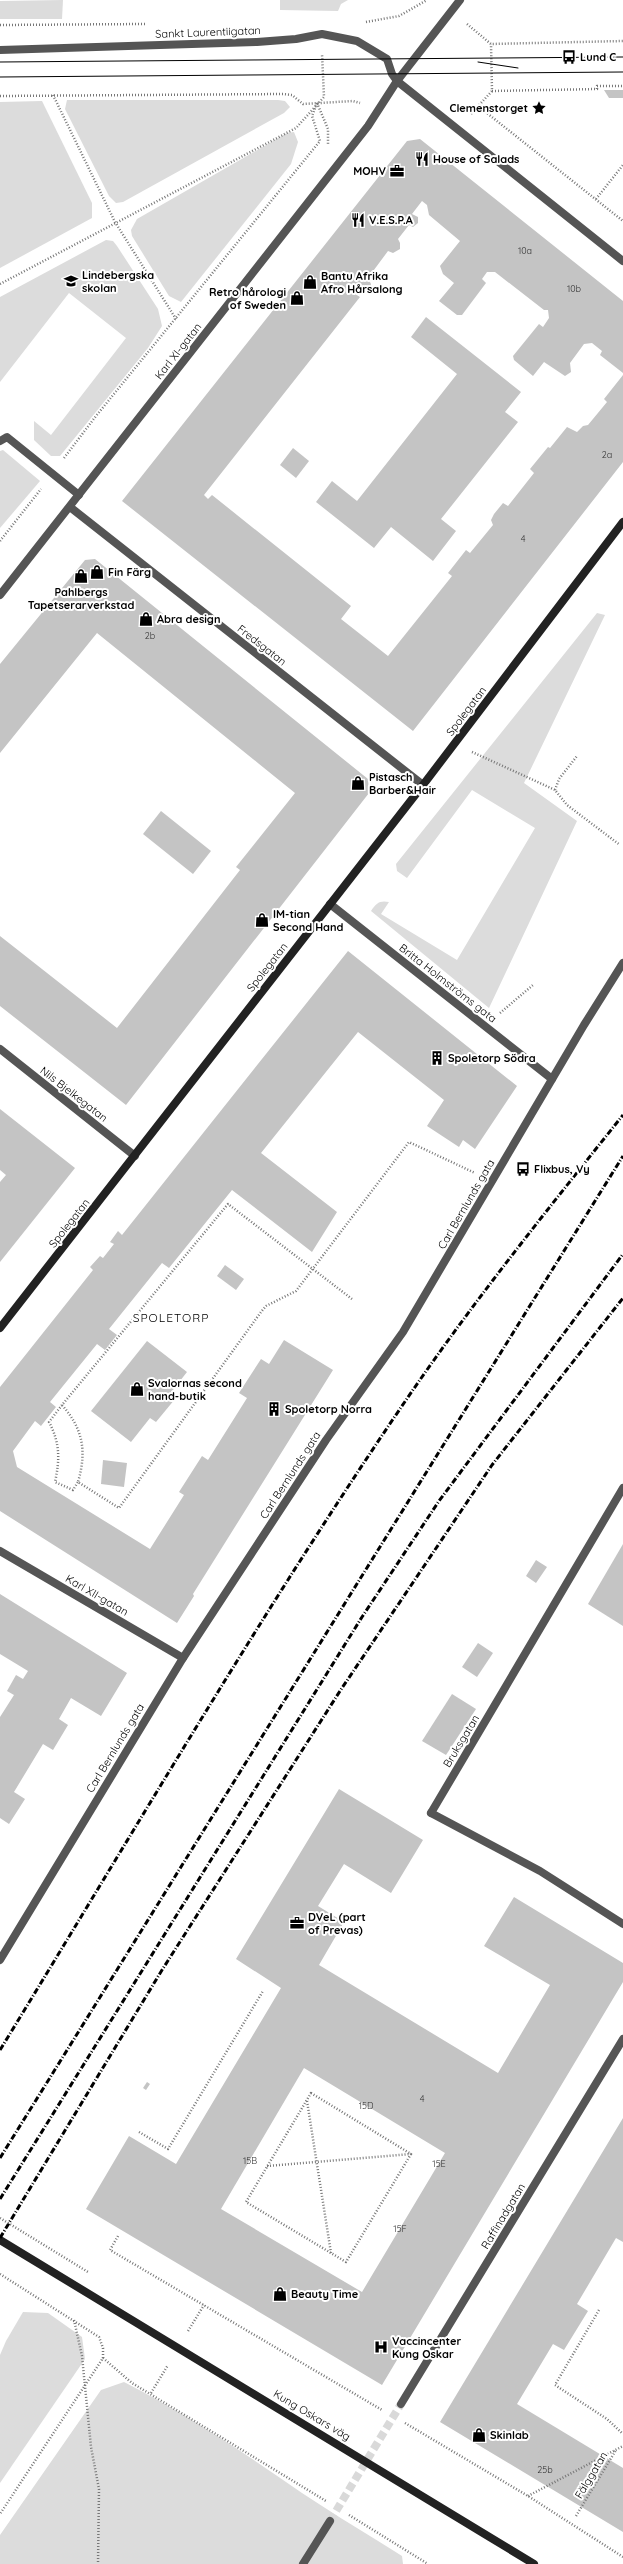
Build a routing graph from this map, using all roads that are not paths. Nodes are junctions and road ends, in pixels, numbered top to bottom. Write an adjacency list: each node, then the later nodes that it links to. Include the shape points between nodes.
1 (460, 0): 3 (street)
2 (0, 50): 3 (street, Sankt Laurentiigatan, via 258,42 322,34 357,42 388,59 392,74)
3 (397, 80): 4 (street); 6 (street, Karl XI-gatan, via 383,105)
4 (623, 261)
5 (0, 441): 6 (street, via 7,437)
6 (79, 495): 7 (street, Karl XI-gatan)
7 (70, 507): 9 (street, Karl XI-gatan); 10 (street, Fredsgatan)
8 (623, 522): 10 (street, Spolegatan)
9 (0, 594)
10 (423, 785): 11 (street, Spolegatan)
11 (330, 904): 14 (street, Britta Holmströms gata); 15 (street, Spolegatan)
12 (623, 963): 14 (street, Carl Bernlunds gata)
13 (0, 1049): 15 (street, Nils Bjelkegatan)
14 (552, 1079): 19 (street, Carl Bernlunds gata, via 403,1332 326,1440)
15 (135, 1156): 16 (street, Spolegatan)
16 (0, 1328)
17 (623, 1488): 20 (street, Bruksgatan, via 431,1813 540,1871)
18 (0, 1551): 19 (street, Karl XII-gatan)
19 (183, 1658): 21 (street, Carl Bernlunds gata)
20 (623, 1924)
21 (0, 1960)
22 (623, 2039): 24 (street, Raffinadgatan)
23 (0, 2240): 27 (street, Kung Oskars väg)
24 (401, 2404)
25 (330, 2521): 26 (street)
26 (303, 2564)
27 (534, 2564)

